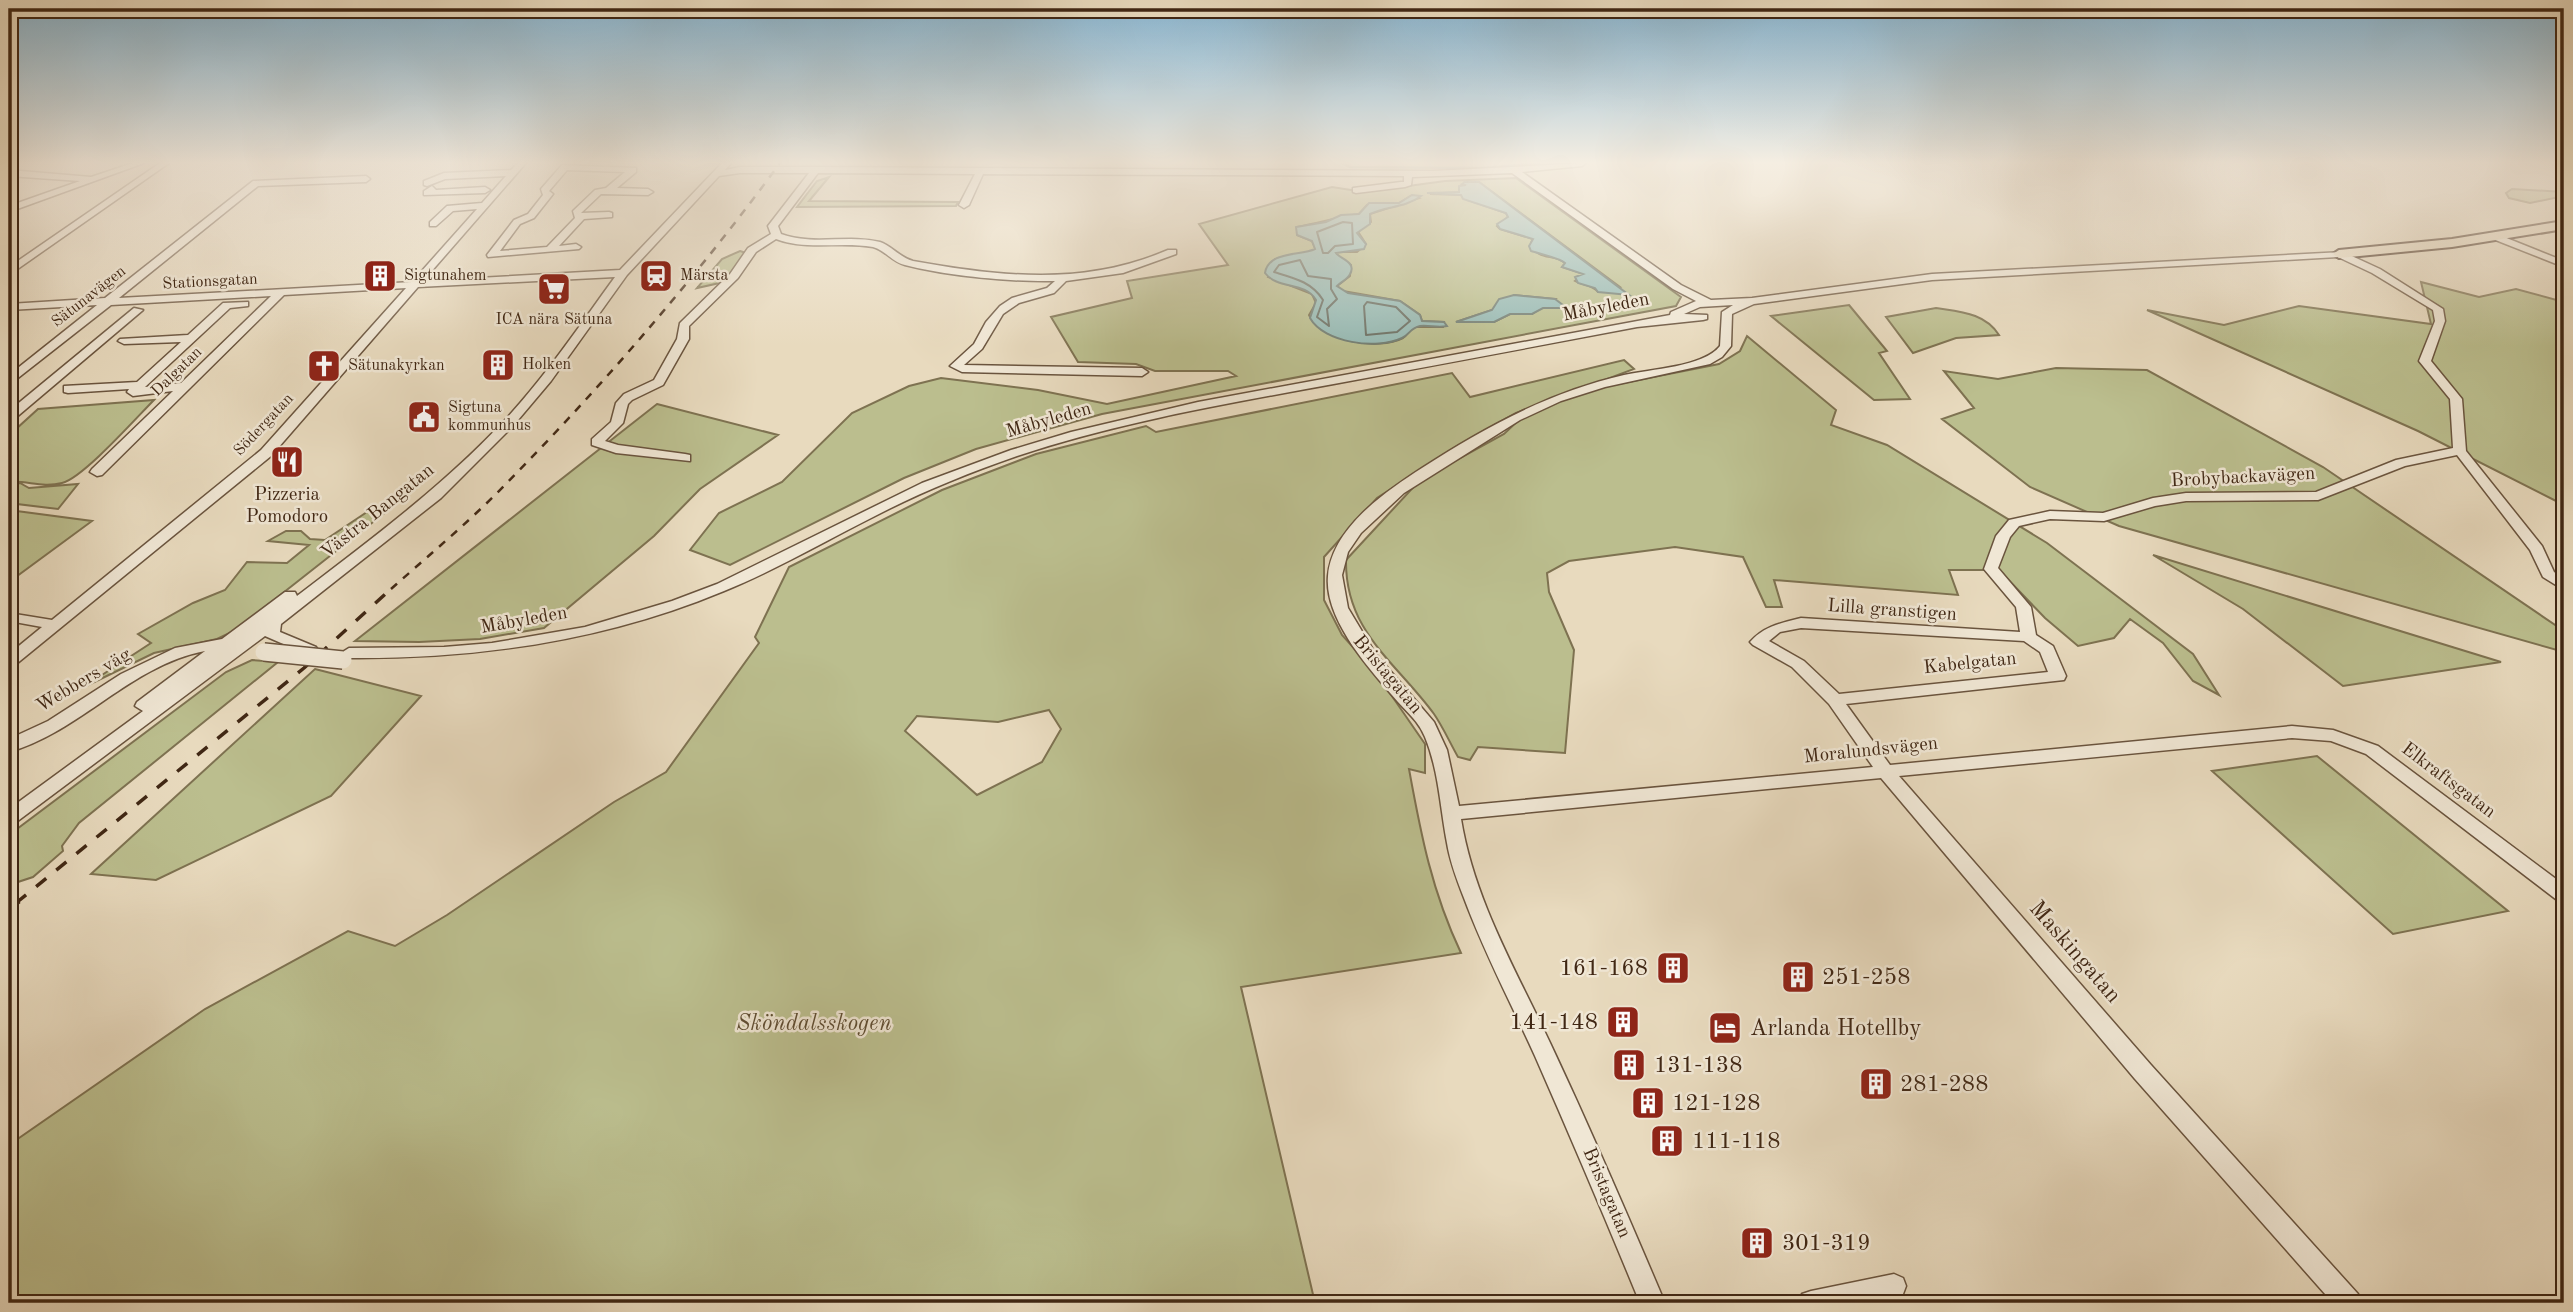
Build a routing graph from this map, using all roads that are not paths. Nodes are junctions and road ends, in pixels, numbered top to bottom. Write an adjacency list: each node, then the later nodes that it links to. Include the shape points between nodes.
1 (77, 224): 18 (street)
2 (204, 224): 25 (street, Sätunavägen)
3 (468, 224): 21 (street, Södergatan)
4 (515, 224): 14 (street, via 492,256)
5 (572, 224): 14 (street)
6 (661, 224): 19 (street, Västra Bangatan)
7 (667, 224): 19 (street, Västra Bangatan)
8 (773, 224): 11 (street)
9 (1590, 224): 22 (street)
10 (2564, 225): 12 (main road, Måbyleden)
11 (776, 235): 20 (street, via 803,244 878,245 899,260 935,267); 43 (street, via 752,250 734,276 684,325 683,339 659,382 628,397 617,423 596,442)
12 (2496, 237): 16 (main road, Måbyleden); 17 (street)
13 (576, 247): 14 (street)
14 (551, 248)
15 (1172, 252): 20 (street, via 1121,272)
16 (2339, 254): 24 (street, Måbyleden, via 1965,274); 42 (street, via 2438,309 2440,321 2425,360 2456,399)
17 (2564, 264)
18 (9, 272)
19 (620, 272): 21 (street, Stationsgatan); 47 (street, Västra Bangatan, via 547,379 476,457 436,495); 52 (street, Västra Bangatan, via 536,378 464,456 424,494)
20 (1062, 280): 36 (street, via 1049,293 1022,298 1001,310 981,342 956,366 965,370)
21 (412, 285): 23 (street, Stationsgatan); 48 (street, Södergatan, via 266,453)
22 (1677, 287): 26 (street); 28 (street)
23 (275, 298): 25 (street, Stationsgatan); 34 (street, via 227,305); 39 (street, Dalgatan)
24 (1752, 301): 26 (street, Måbyleden); 30 (street, Måbyleden)
25 (106, 302): 27 (street, Stationsgatan); 37 (street, Sätunavägen)
26 (1712, 304): 28 (street, Måbyleden); 30 (street)
27 (9, 307)
28 (1692, 307): 31 (street); 32 (street, Måbyleden)
29 (138, 310): 41 (street)
30 (1726, 314): 31 (street, Måbyleden); 33 (street)
31 (1705, 317): 32 (street, Måbyleden); 33 (street)
32 (1665, 318): 53 (street, Måbyleden, via 1150,417 1046,442 919,489 754,572 677,604 568,635 414,659)
33 (1726, 333): 60 (street, Bristagatan, via 1722,351 1704,361 1612,381 1518,416 1393,496 1342,548 1335,574 1336,600 1351,632 1426,722)
34 (191, 338): 35 (street); 38 (street)
35 (124, 341)
36 (1142, 372)
37 (9, 382)
38 (140, 385): 39 (street, via 133,392); 40 (street)
39 (185, 386): 44 (street, Dalgatan)
40 (68, 389)
41 (9, 417)
42 (2460, 451): 45 (street, via 2537,550 2549,574); 49 (street, Brobybackavägen, via 2402,463 2318,496 2186,497 2104,517 2050,515 2014,523 2003,536 1991,569 2026,608 2031,619)
43 (685, 458)
44 (97, 472)
45 (2564, 586)
46 (9, 617): 48 (street)
47 (273, 622): 51 (street); 52 (street, Västra Bangatan)
48 (56, 625): 54 (street, Södergatan)
49 (2028, 637): 50 (street, Lilla granstigen, via 1801,623 1775,629); 55 (street, Kabelgatan, via 2047,649 2058,676)
50 (1758, 642): 55 (street, Maskingatan, via 1798,664)
51 (271, 646): 52 (street, Måbyleden); 53 (street, Måbyleden, bridge); 53 (street, Måbyleden)
52 (231, 647): 57 (street, Webbers väg, via 181,651); 59 (street, Västra Bangatan); 61 (street, Västra Bangatan)
53 (346, 656)
54 (9, 662)
55 (1835, 700): 58 (street, Maskingatan)
56 (2292, 732): 58 (street, Moralundsvägen); 62 (street, Elkraftsgatan, via 2333,736 2372,750)
57 (9, 746)
58 (1885, 771): 60 (street, Moralundsvägen); 66 (street, Maskingatan)
59 (9, 806)
60 (1453, 813): 64 (street, Bristagatan, via 1456,845 1474,900)
61 (9, 818)
62 (2564, 895)
63 (1894, 1286): 65 (street)
64 (1652, 1303)
65 (1811, 1303)
66 (2349, 1303)

